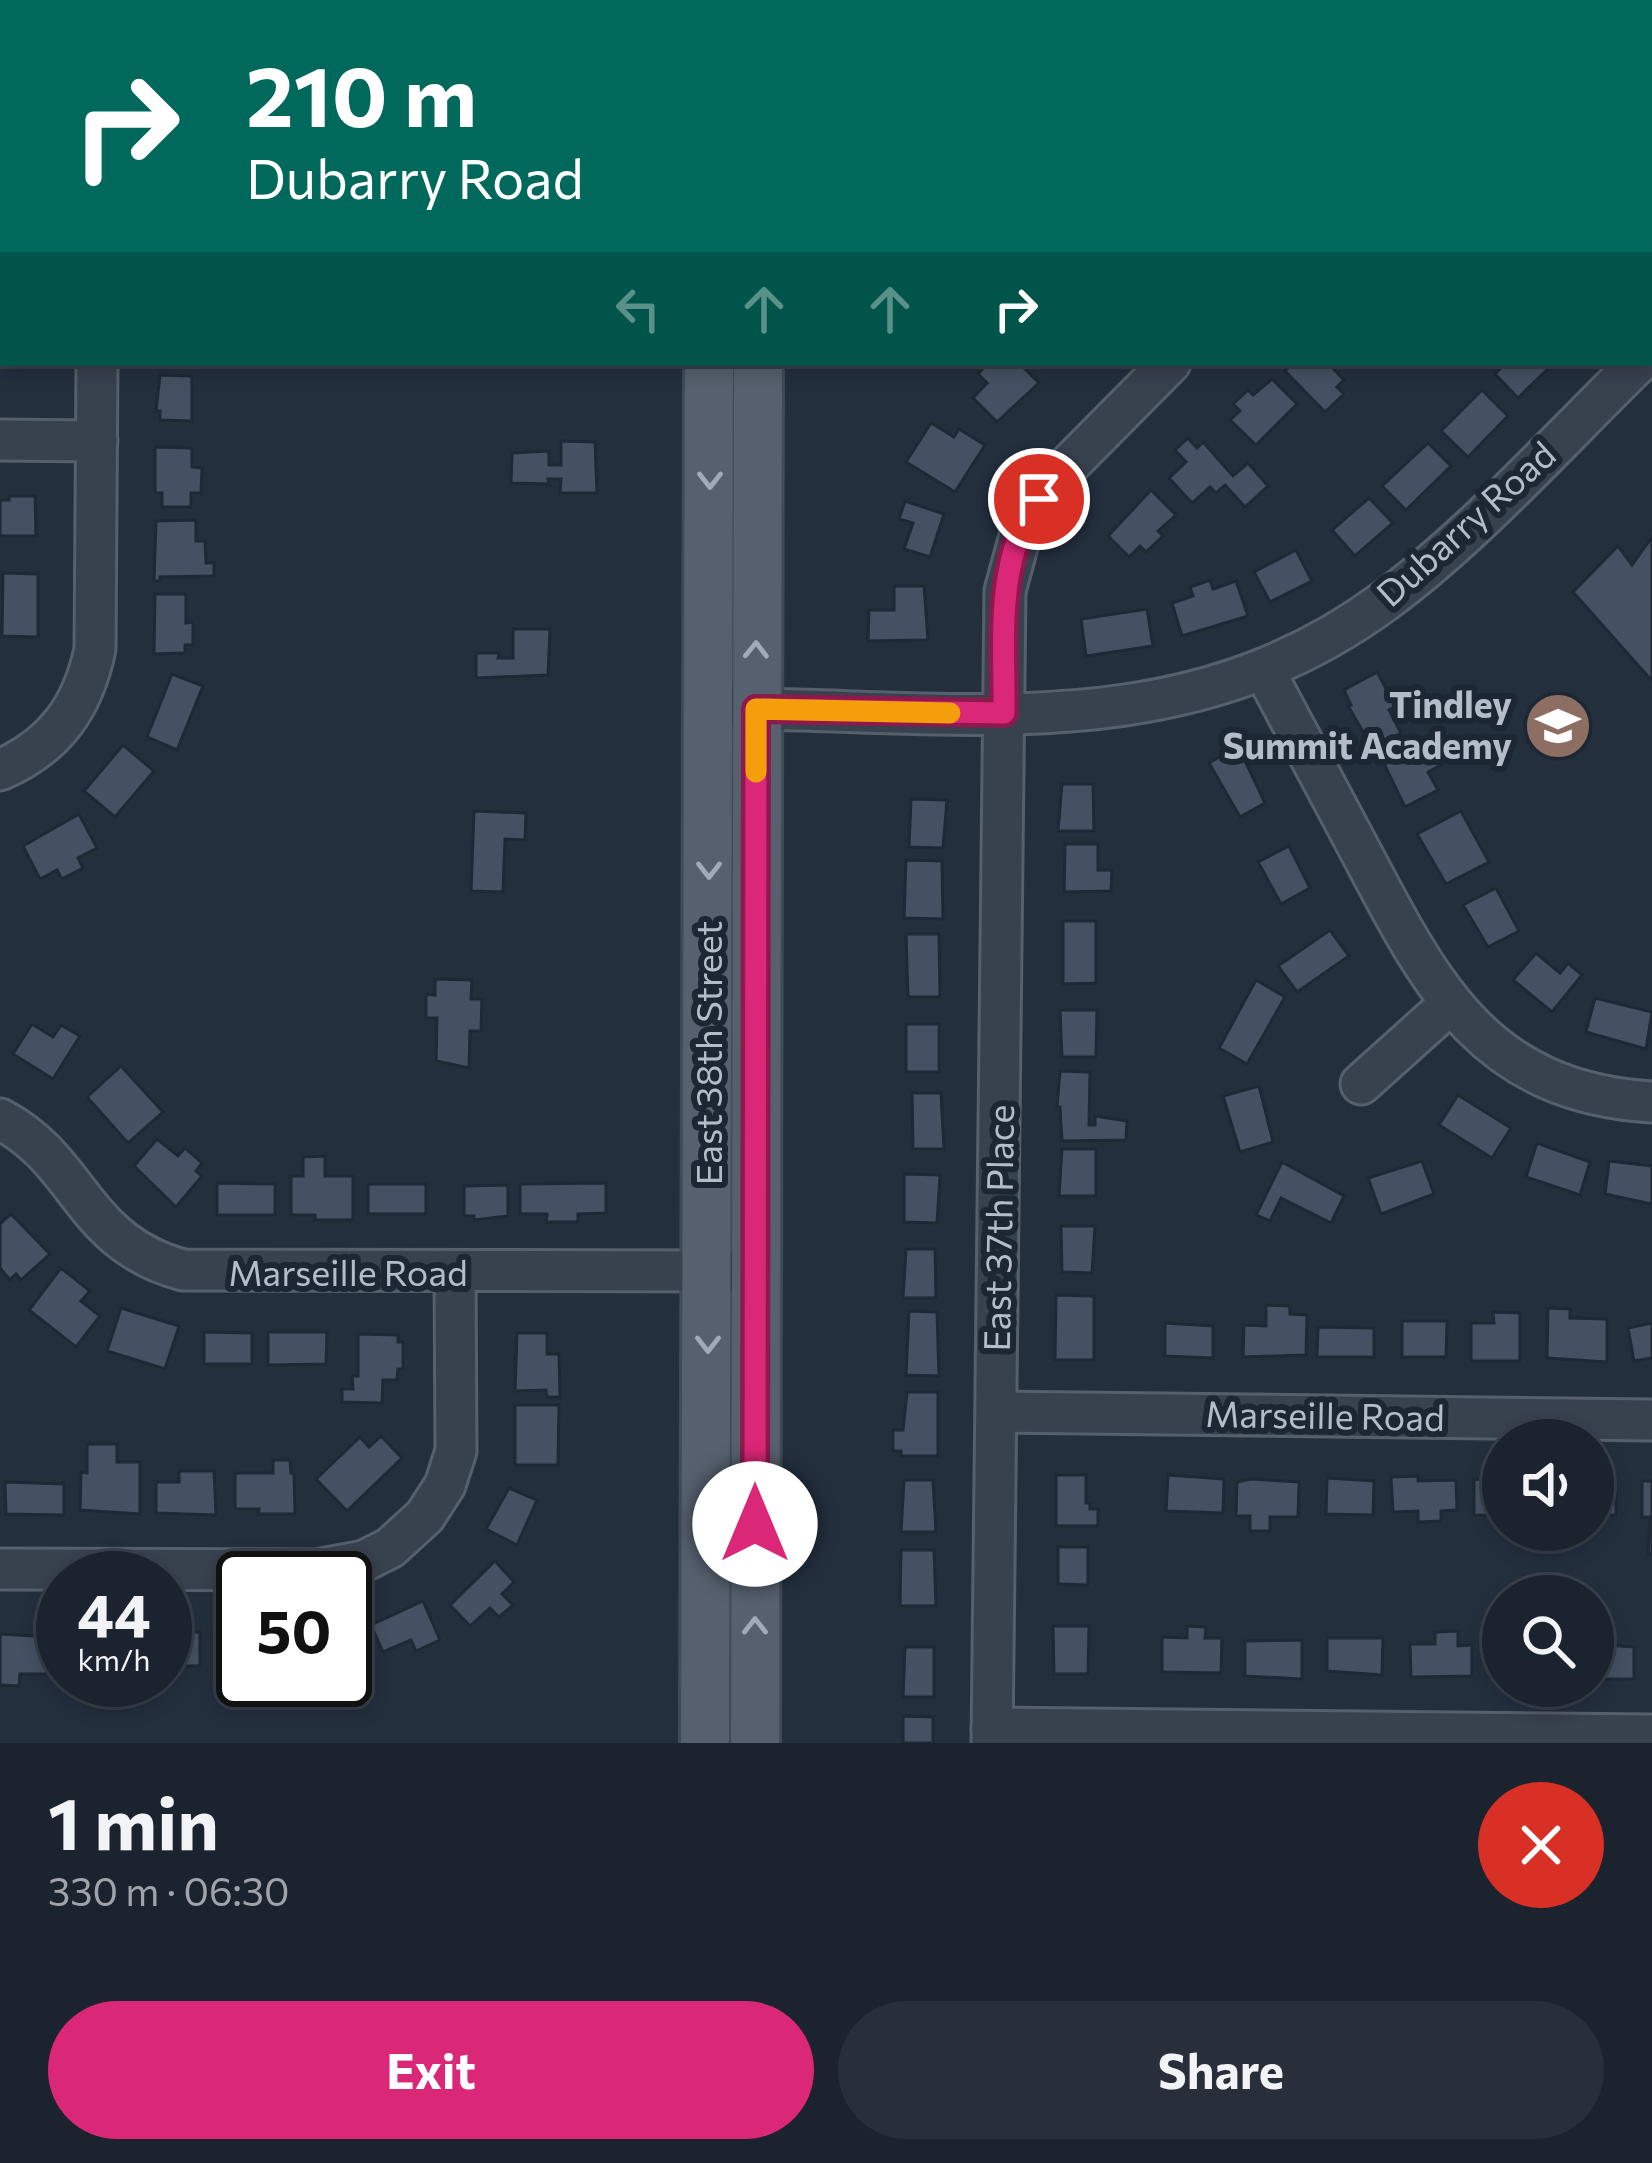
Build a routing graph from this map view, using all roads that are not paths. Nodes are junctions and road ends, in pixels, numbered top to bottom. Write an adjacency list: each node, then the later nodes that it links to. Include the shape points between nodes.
1 (98, 366): 7 (street)
2 (710, 366): 9 (main road, East 38th Street, one-way to 9)
3 (758, 366): 9 (main road, East 38th Street, one-way to 3)
4 (1167, 366): 10 (street, East 37th Place, via 1052,478 1024,521 1005,591)
5 (1635, 366): 8 (street, Dubarry Road, via 1422,572 1340,632)
6 (0, 440): 7 (street)
7 (97, 441): 11 (street, via 88,683 49,741)
8 (1264, 670): 10 (street, Dubarry Road, via 1132,706); 12 (street, via 1420,965)
9 (733, 706): 10 (street, Dubarry Road); 16 (main road, East 38th Street, one-way to 16); 17 (main road, East 38th Street)
10 (1004, 713): 19 (street, East 37th Place)
11 (0, 770)
12 (1450, 1004): 13 (street); 14 (street, via 1502,1052 1544,1076)
13 (1361, 1084)
14 (1652, 1102)
15 (0, 1119): 18 (street, Marseille Road, via 46,1152 116,1239 171,1267)
16 (708, 1271): 17 (street, Marseille Road); 18 (street, Marseille Road); 24 (main road, East 38th Street, one-way to 24)
17 (756, 1271): 25 (main road, East 38th Street, one-way to 17)
18 (455, 1274): 21 (street, via 453,1463 433,1507 390,1548 316,1570)
19 (998, 1412): 20 (street, Marseille Road); 22 (street, East 37th Place)
20 (1652, 1420)
21 (0, 1569)
22 (992, 1735): 23 (street)
23 (1652, 1735)
24 (705, 1743)
25 (755, 1743)

